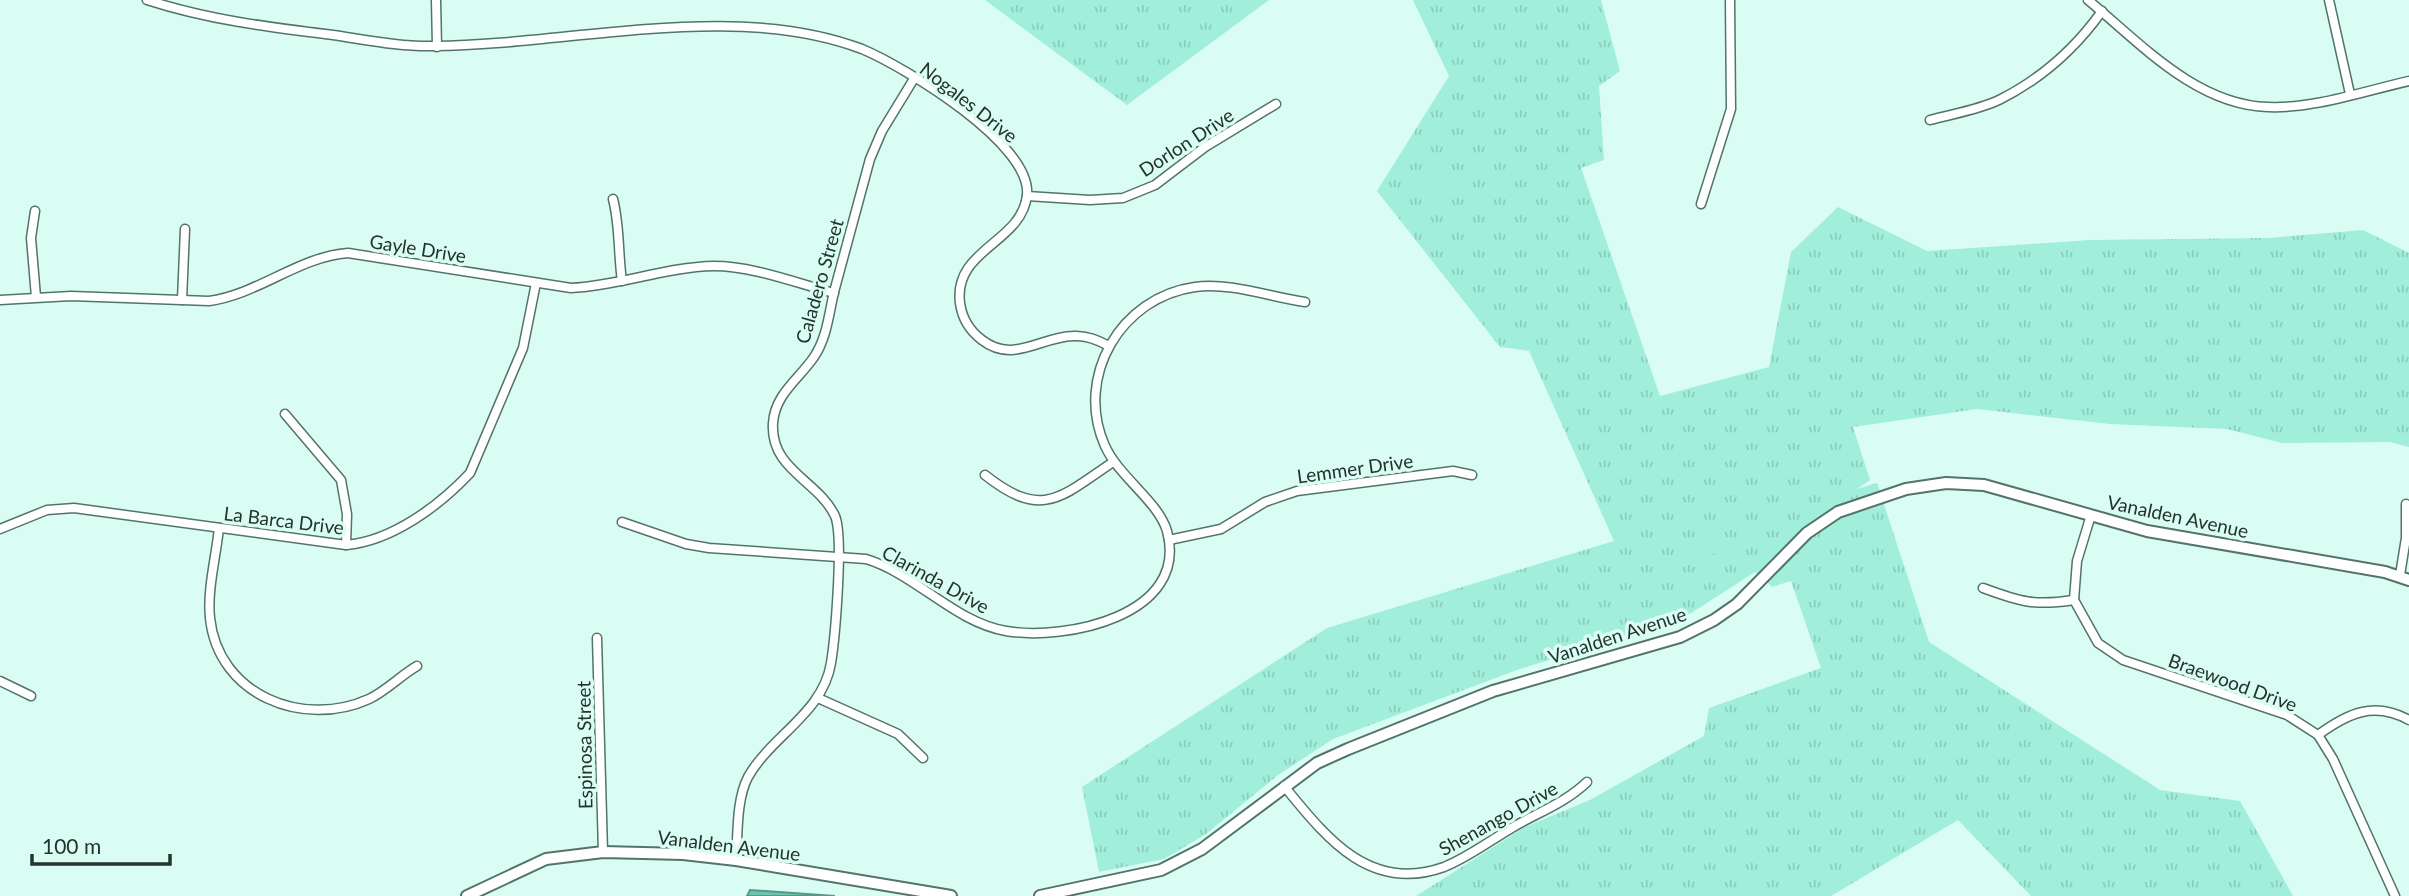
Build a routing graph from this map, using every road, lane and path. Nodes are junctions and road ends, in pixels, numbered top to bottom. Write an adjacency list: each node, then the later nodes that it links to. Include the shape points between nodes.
1 (147, 0): 7 (street, Nogales Drive, via 216,20)
2 (436, 0): 7 (street)
3 (1730, 0): 15 (street, via 1731,109)
4 (2088, 0): 6 (street)
5 (2329, 0): 10 (street)
6 (2102, 11): 10 (street, via 2203,91 2232,102 2288,106); 12 (street, via 2061,60 1998,101)
7 (437, 47): 8 (street, Nogales Drive, via 756,25 807,31 888,61)
8 (915, 77): 13 (street, Nogales Drive, via 1007,148 1026,180); 20 (street, Caladero Street, via 870,159)
9 (2409, 81): 10 (street)
10 (2350, 94)
11 (1276, 104): 13 (street, Dorlon Drive, via 1205,147 1155,185 1123,198)
12 (1930, 120)
13 (1027, 196): 25 (street, via 1017,220 973,259 963,274 959,289 965,320 972,331 997,348 1027,349 1072,335)
14 (613, 199): 18 (street)
15 (1701, 204)
16 (35, 211): 21 (street, via 31,238)
17 (186, 229): 23 (street)
18 (622, 281): 19 (street, Gayle Drive, via 570,288); 20 (street, Gayle Drive, via 695,268 732,267)
19 (536, 283): 23 (street, Gayle Drive, via 348,253 326,255 231,298); 36 (street, La Barca Drive, via 523,348 470,473 455,489 387,536)
20 (834, 293): 37 (street, Caladero Street, via 822,343 783,393 773,423 782,459 835,517)
21 (36, 297): 22 (street, Gayle Drive); 23 (street, Gayle Drive)
22 (0, 300)
23 (182, 300)
24 (1305, 302): 25 (street, via 1196,286 1143,307 1125,322)
25 (1109, 346): 27 (street, via 1095,383 1097,417)
26 (285, 414): 36 (street, via 341,480)
27 (1113, 462): 28 (street, via 1048,501 1015,497); 35 (street, via 1158,515)
28 (985, 475)
29 (1472, 475): 35 (street, Lemmer Drive, via 1452,471 1297,491 1265,502 1222,529)
30 (2406, 504): 38 (street)
31 (2091, 515): 38 (main road, Vanalden Avenue, via 2147,531); 40 (street, via 2077,561); 50 (main road, Vanalden Avenue, via 1984,485 1946,483 1861,502 1807,533 1737,604 1680,637 1493,691 1327,758)
32 (622, 522): 37 (street, Clarinda Drive, via 698,546)
33 (219, 528): 34 (street, La Barca Drive, via 74,508 47,510); 36 (street, La Barca Drive); 42 (street, via 210,620 224,659 253,691 291,709 330,709 367,700)
34 (0, 529)
35 (1169, 540): 37 (street, Clarinda Drive, via 1161,581 1147,600 1129,612 1058,633 1003,631 979,622 885,564)
36 (346, 545)
37 (837, 556): 45 (street, Caladero Street, via 831,667)
38 (2405, 578)
39 (1983, 588): 40 (street, via 2041,605)
40 (2074, 600): 47 (street, Braewood Drive, via 2098,643 2123,660 2287,715)
41 (597, 638): 51 (street, Espinosa Street)
42 (417, 666)
43 (0, 681): 44 (street)
44 (31, 696)
45 (818, 698): 48 (street, via 898,734); 52 (street, Caladero Street, via 749,776 741,800)
46 (2409, 720): 47 (street, via 2377,709 2358,711)
47 (2318, 735): 56 (street, Braewood Drive)
48 (923, 758)
49 (1587, 782): 50 (street, Shenango Drive, via 1566,800 1461,859 1422,872 1389,871 1344,853)
50 (1284, 786): 55 (main road, Vanalden Avenue, via 1202,849 1161,870)
51 (603, 852): 52 (main road, Vanalden Avenue); 53 (main road, Vanalden Avenue, via 546,859)
52 (736, 860): 54 (main road, Vanalden Avenue)
53 (467, 896)
54 (951, 896)
55 (1044, 896)
56 (2395, 896)

